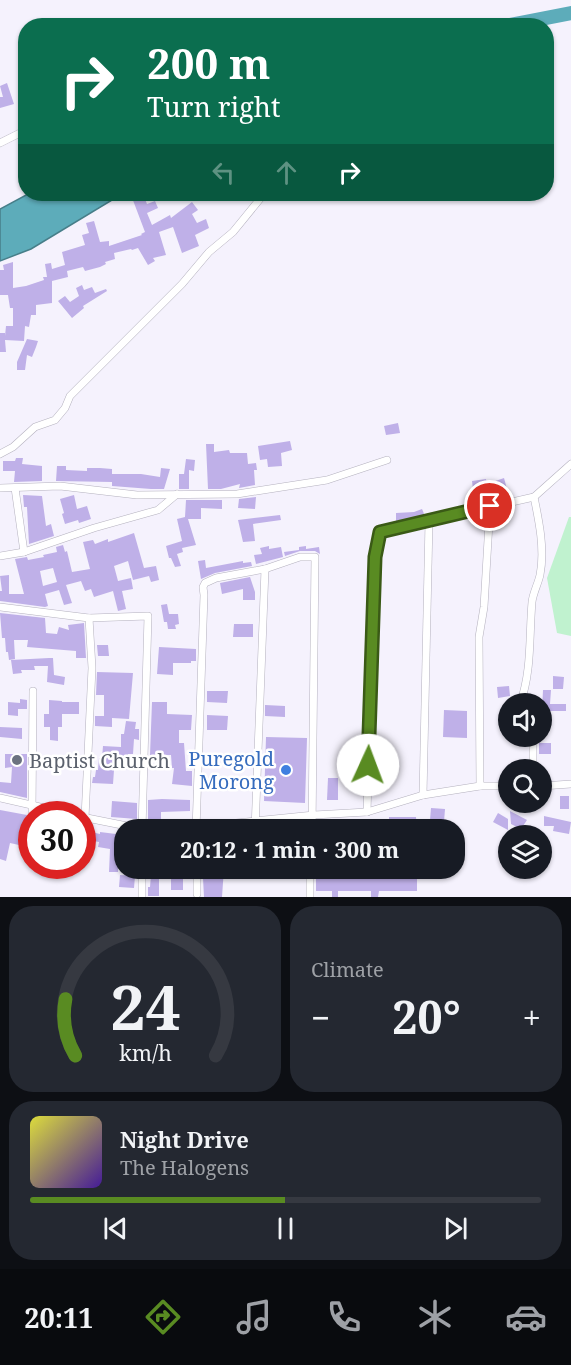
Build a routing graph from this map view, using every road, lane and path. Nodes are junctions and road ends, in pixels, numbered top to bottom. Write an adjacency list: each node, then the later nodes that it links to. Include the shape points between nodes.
1 (18, 134): 2 (street)
2 (0, 143)
3 (258, 201): 4 (street, via 233,232 70,396 55,420 35,427)
4 (0, 454)
5 (387, 460): 9 (street, via 327,480 297,485 237,494)
6 (571, 464): 10 (street)
7 (0, 488): 8 (street)
8 (15, 488): 9 (street, via 60,486 137,495); 13 (street)
9 (177, 494): 13 (street, via 158,510)
10 (534, 497): 11 (street); 19 (street, via 542,560 532,601 531,644)
11 (490, 506): 12 (street); 22 (street, via 479,637)
12 (429, 522): 24 (street); 29 (street, via 380,532 375,557)
13 (24, 552): 14 (street)
14 (0, 556)
15 (264, 569): 30 (street, via 300,557 315,557); 33 (street, via 216,578 203,587); 34 (street)
16 (0, 607): 17 (street)
17 (89, 618): 27 (street, via 92,668); 32 (street, via 148,616)
18 (33, 691): 26 (street)
19 (523, 693)
20 (571, 784): 21 (street)
21 (552, 785)
22 (480, 786): 23 (street); 24 (street)
23 (498, 786)
24 (423, 795): 29 (street)
25 (0, 798): 28 (street)
26 (32, 801)
27 (85, 801)
28 (18, 806)
29 (367, 812): 30 (street)
30 (314, 814): 35 (street); 36 (street)
31 (96, 819): 37 (street)
32 (142, 819)
33 (196, 819)
34 (255, 819)
35 (265, 819)
36 (313, 819)
37 (114, 823)
38 (142, 879): 42 (street)
39 (197, 879): 41 (street)
40 (310, 879): 43 (street)
41 (197, 894)
42 (141, 897)
43 (310, 897)

